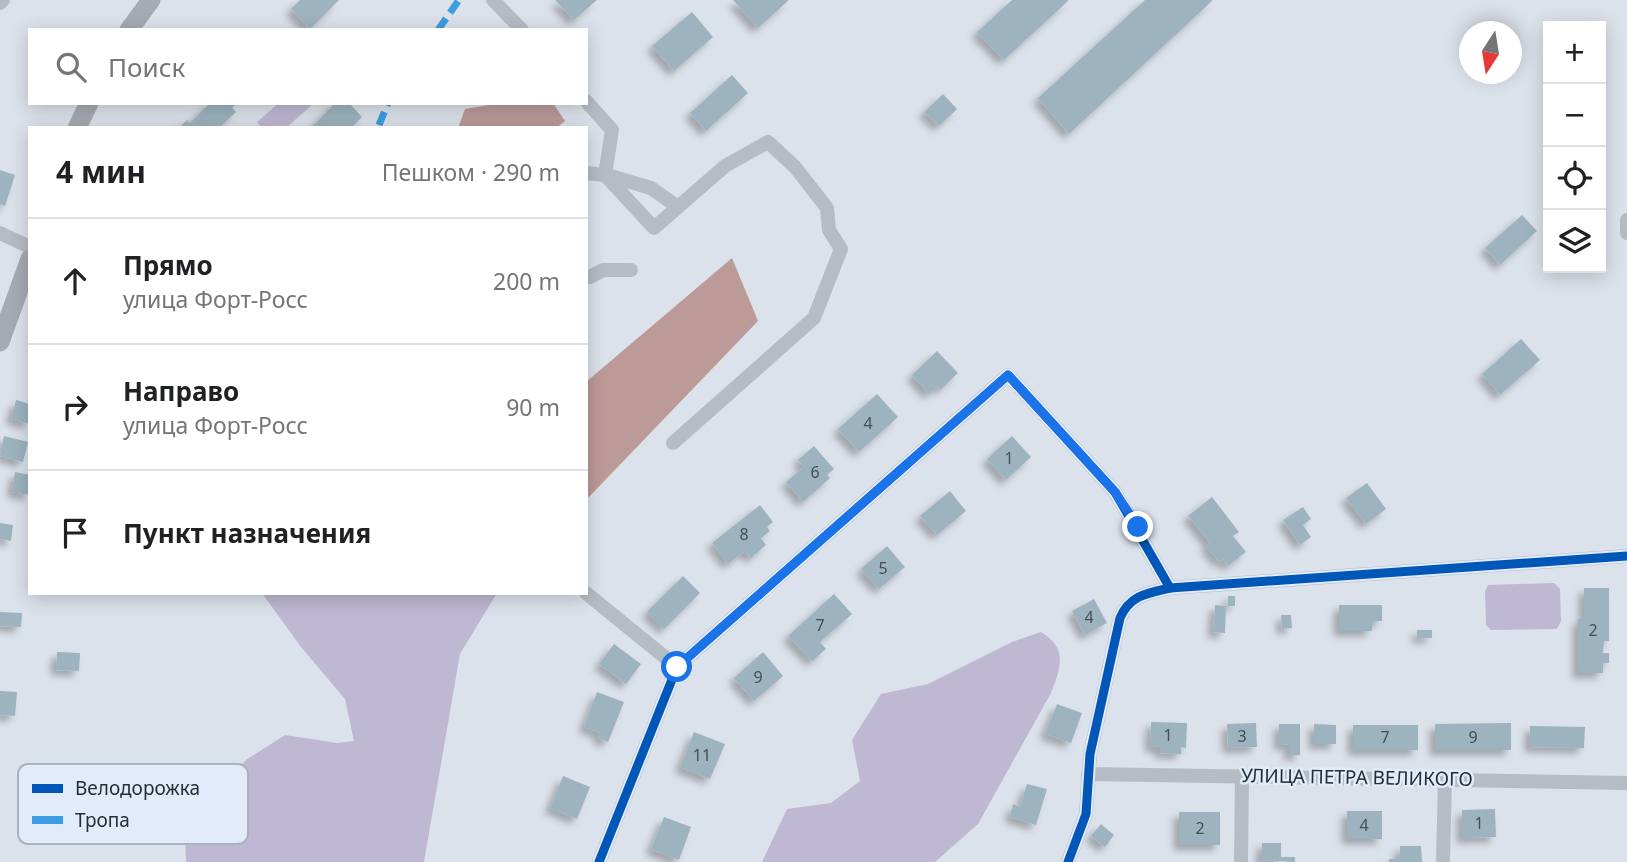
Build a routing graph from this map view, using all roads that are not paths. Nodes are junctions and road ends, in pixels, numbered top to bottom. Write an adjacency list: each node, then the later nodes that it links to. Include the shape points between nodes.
1 (493, 0): 4 (street)
2 (145, 2): 3 (main road)
3 (130, 28)
4 (520, 28)
5 (588, 103): 9 (street, via 612,130)
6 (88, 105): 7 (main road)
7 (78, 126)
8 (588, 173): 9 (street)
9 (605, 175): 10 (street, via 651,188); 10 (street, via 654,228)
10 (678, 207): 17 (street, via 725,166 768,142 827,208 829,230 841,249 814,318)
11 (0, 233): 12 (street)
12 (28, 246)
13 (28, 265): 16 (main road)
14 (631, 270): 15 (street)
15 (588, 274)
16 (0, 342)
17 (673, 443)
18 (1627, 556): 19 (street)
19 (1170, 588): 21 (street, via 1115,492 1008,375); 22 (street, via 1140,595 1124,609)
20 (588, 595): 21 (street)
21 (677, 667): 26 (street)
22 (1088, 774): 23 (street, УЛИЦА ПЕТРА ВЕЛИКОГО); 27 (street, via 1086,814)
23 (1242, 775): 24 (street, УЛИЦА ПЕТРА ВЕЛИКОГО); 28 (street)
24 (1445, 778): 25 (street, УЛИЦА ПЕТРА ВЕЛИКОГО); 29 (street)
25 (1627, 783)
26 (599, 862)
27 (1068, 862)
28 (1241, 862)
29 (1443, 862)

